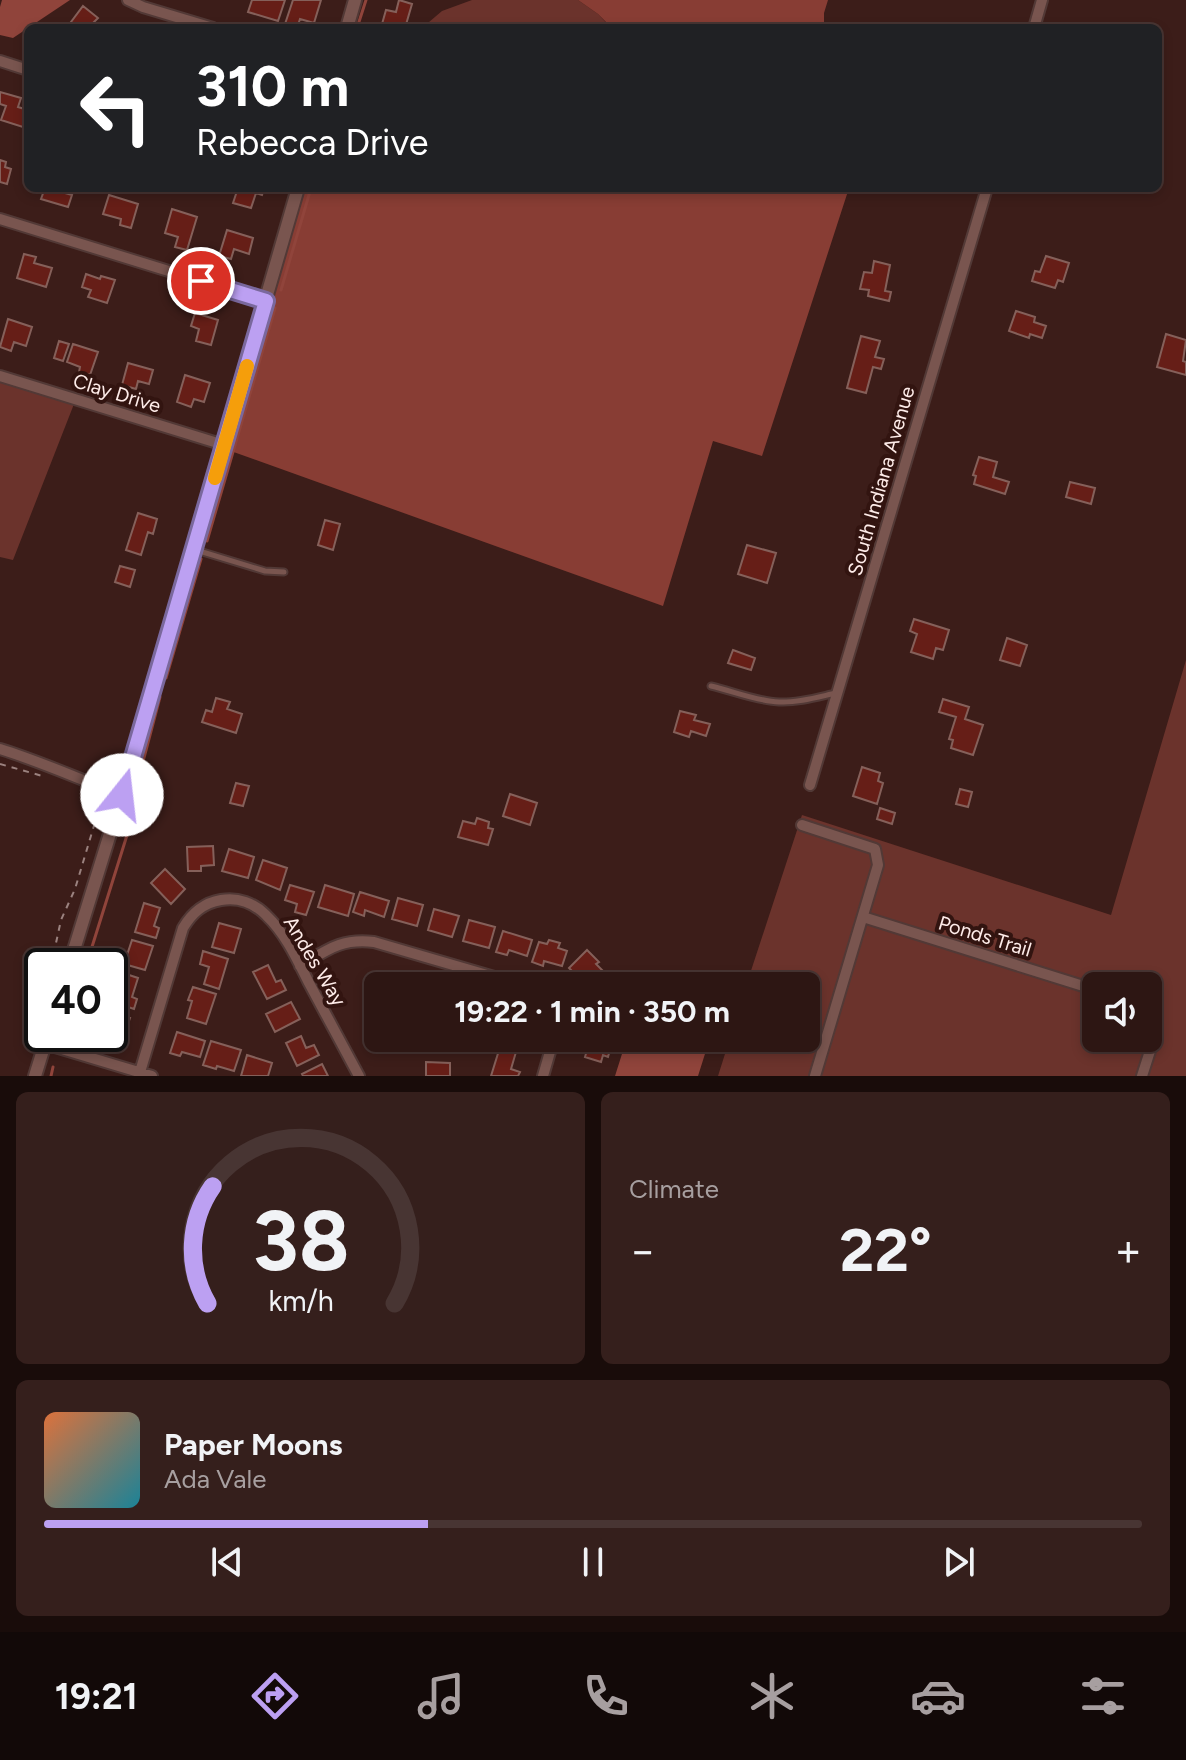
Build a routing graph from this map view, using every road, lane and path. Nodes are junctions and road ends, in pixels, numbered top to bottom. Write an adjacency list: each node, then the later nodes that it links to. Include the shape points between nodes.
1 (128, 0): 4 (street)
2 (355, 0): 5 (street)
3 (1042, 0): 6 (street)
4 (200, 24)
5 (348, 24)
6 (1035, 24)
7 (0, 61): 8 (street)
8 (24, 69)
9 (297, 192): 12 (street)
10 (986, 192): 18 (street, South Indiana Avenue)
11 (0, 219): 12 (street)
12 (266, 301): 14 (street)
13 (0, 376): 14 (street, Clay Drive)
14 (224, 445): 15 (street)
15 (194, 549): 16 (lane); 24 (street)
16 (284, 572)
17 (711, 686): 18 (lane, via 780,702)
18 (837, 692): 22 (street, South Indiana Avenue)
19 (0, 749): 24 (street)
20 (0, 764): 21 (path)
21 (56, 780)
22 (810, 785)
23 (95, 795): 25 (path)
24 (122, 795): 28 (street)
25 (99, 807)
26 (802, 825): 27 (street, via 875,849 878,865)
27 (863, 917): 31 (street, Ponds Trail); 41 (street)
28 (75, 948)
29 (300, 966): 30 (street, via 355,940); 36 (street, Andes Way, via 287,941 258,908 233,899 202,906 183,928); 39 (street, Andes Way)
30 (477, 972)
31 (1082, 986)
32 (42, 1052): 37 (street)
33 (83, 1052): 36 (street)
34 (550, 1052): 40 (street)
35 (1150, 1052): 42 (street)
36 (140, 1072): 38 (street)
37 (35, 1076)
38 (152, 1076)
39 (359, 1076)
40 (543, 1076)
41 (815, 1076)
42 (1142, 1076)

